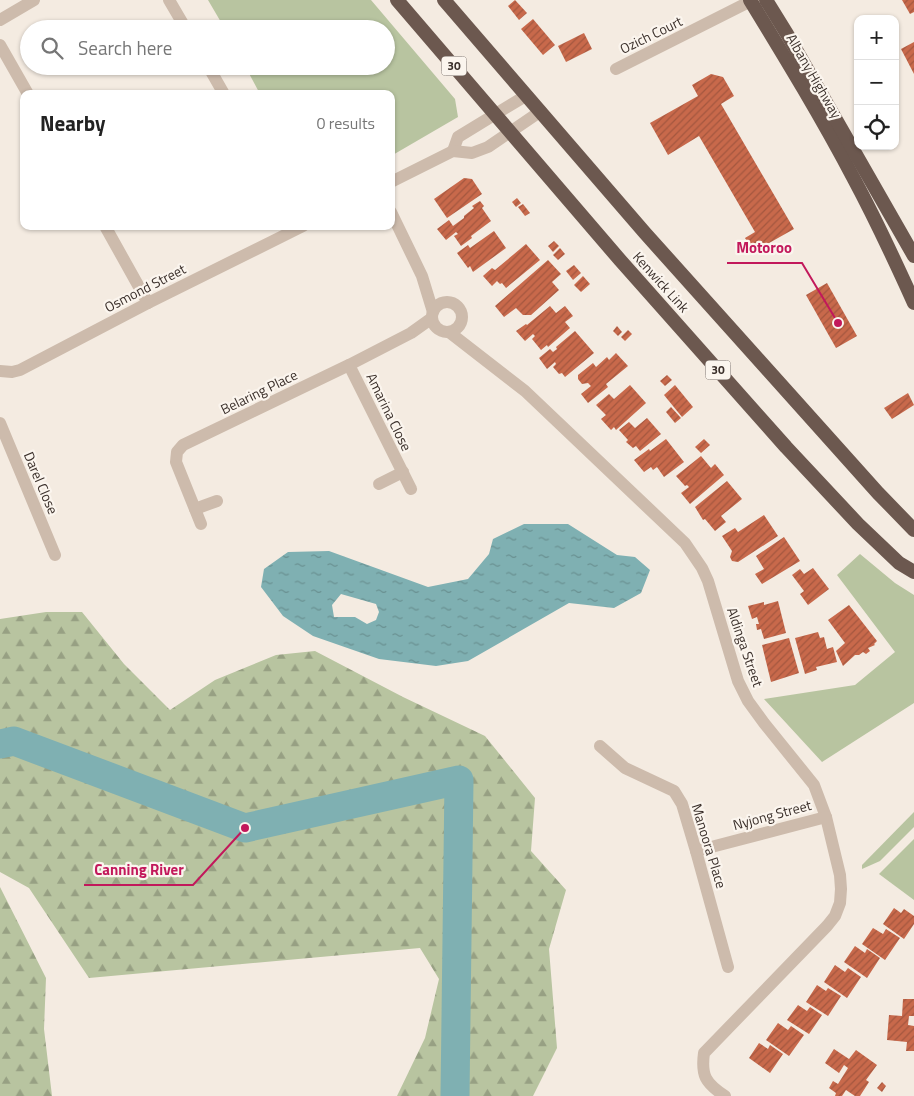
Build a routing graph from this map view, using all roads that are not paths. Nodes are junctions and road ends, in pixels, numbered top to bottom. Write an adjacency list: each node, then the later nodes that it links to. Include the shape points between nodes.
1 (34, 0): 7 (street)
2 (170, 0): 8 (street)
3 (398, 0): 16 (highway, Kenwick Link / 30)
4 (444, 0): 14 (highway, Kenwick Link / 30)
5 (751, 0): 10 (street, Ozich Court); 27 (highway, Albany Highway, via 854,179)
6 (766, 0): 23 (highway, Albany Highway)
7 (0, 20)
8 (181, 20)
9 (0, 45): 12 (street)
10 (616, 69)
11 (213, 75): 13 (street)
12 (26, 90)
13 (222, 90)
14 (527, 95): 15 (highway, Kenwick Link / 30); 16 (street)
15 (541, 111): 17 (street); 42 (highway, Kenwick Link / 30, via 789,395)
16 (495, 114): 17 (highway, Kenwick Link / 30); 18 (street, via 458,137)
17 (511, 133): 18 (street, via 472,153); 44 (highway, Kenwick Link / 30, via 819,483 899,563)
18 (453, 151): 19 (street)
19 (395, 180)
20 (395, 220): 24 (street, Aldinga Street)
21 (107, 230): 26 (street)
22 (295, 230): 26 (street, Osmond Street)
23 (914, 256)
24 (422, 276): 25 (street, Aldinga Street); 28 (street, Aldinga Street)
25 (444, 302): 28 (street, via 437,306); 29 (street, Aldinga Street, via 458,306 462,312)
26 (148, 303): 34 (street, Osmond Street, via 20,370)
27 (914, 303)
28 (433, 315): 30 (street, Aldinga Street, via 434,325); 31 (street, Belaring Place)
29 (461, 323): 30 (street); 32 (street, Aldinga Street)
30 (444, 331): 31 (street, Belaring Place); 32 (street, Aldinga Street)
31 (411, 333): 33 (street, Belaring Place)
32 (470, 348): 46 (street, Aldinga Street, via 525,391 685,542 708,581 738,681 748,701 814,785)
33 (349, 365): 36 (street, Amarina Close); 40 (street, Belaring Place, via 182,445 176,462)
34 (1, 373)
35 (0, 423): 43 (street, Darel Close)
36 (402, 472): 37 (street, Amarina Close); 38 (street, Amarina Close)
37 (379, 484)
38 (411, 489)
39 (217, 501): 40 (street)
40 (195, 509): 41 (street, Belaring Place)
41 (201, 524)
42 (914, 530)
43 (55, 555)
44 (914, 572)
45 (600, 746): 47 (street, Manoora Place, via 625,768 674,791 682,804)
46 (826, 816): 47 (street, Nyjong Street); 49 (street, Aldinga Street, via 840,882 840,903 827,926 704,1052 702,1068 707,1081)
47 (696, 850): 48 (street, Manoora Place)
48 (728, 967)
49 (725, 1096)

